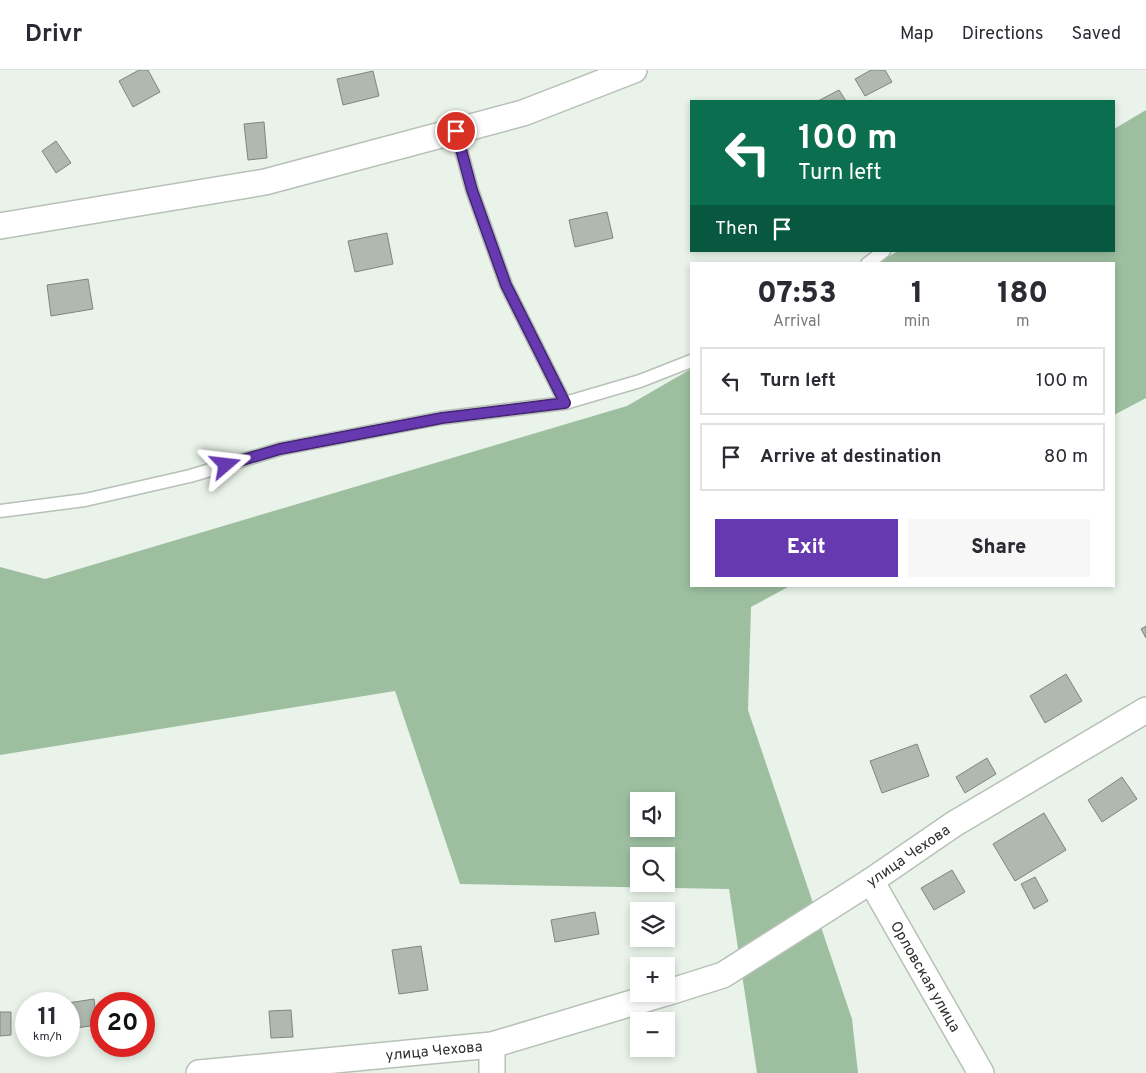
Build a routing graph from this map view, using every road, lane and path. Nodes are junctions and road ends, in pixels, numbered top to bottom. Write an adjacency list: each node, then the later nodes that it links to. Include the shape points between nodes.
1 (634, 70): 2 (street, via 523,113)
2 (456, 131): 3 (street, via 265,182); 7 (lane, via 472,190 506,285)
3 (0, 226)
4 (883, 252): 5 (lane)
5 (870, 262)
6 (690, 361): 7 (lane, via 640,382)
7 (565, 403): 8 (lane, via 442,418 299,445 190,476 85,500)
8 (0, 511)
9 (1146, 710): 10 (street, улица Чехова, via 954,824)
10 (871, 881): 11 (street, улица Чехова, via 723,976); 16 (street, Орловская улица)
11 (675, 990)
12 (635, 1002): 13 (street, улица Чехова)
13 (492, 1045): 14 (street, улица Чехова); 15 (street)
14 (199, 1073)
15 (492, 1073)
16 (981, 1073)

